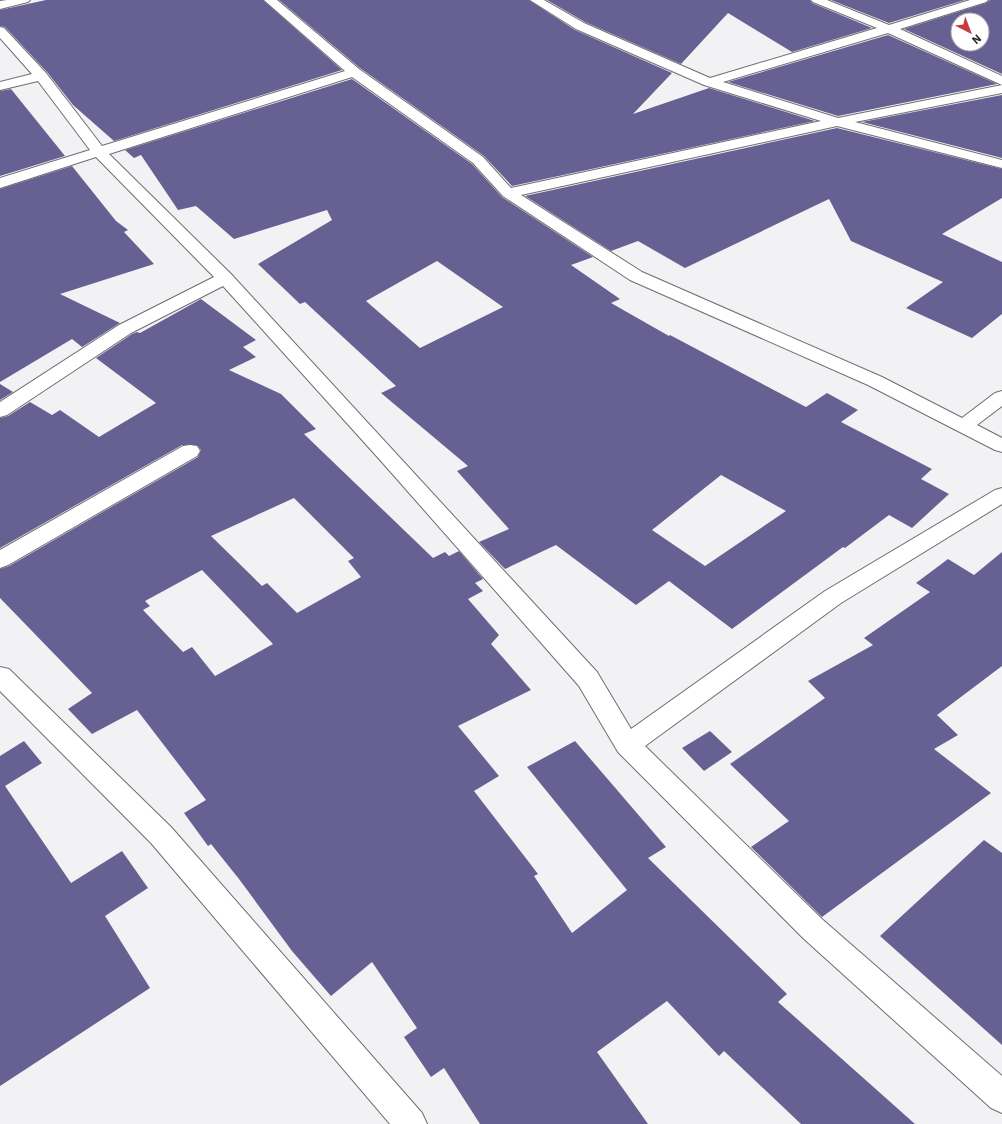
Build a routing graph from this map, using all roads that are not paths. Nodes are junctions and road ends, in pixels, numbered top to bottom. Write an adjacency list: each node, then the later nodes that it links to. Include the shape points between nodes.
1 (24, 0): 6 (street)
2 (270, 0): 9 (street)
3 (536, 0): 12 (street, via 580,26)
4 (816, 0): 7 (street)
5 (982, 0): 7 (street)
6 (0, 5)
7 (890, 29): 11 (street); 12 (street)
8 (0, 31): 10 (street)
9 (354, 72): 16 (street); 19 (street, via 478,160)
10 (41, 76): 13 (street); 16 (street)
11 (1002, 81)
12 (709, 82): 15 (street)
13 (0, 86)
14 (1002, 89): 15 (street)
15 (836, 122): 17 (street); 19 (street)
16 (99, 152): 18 (street); 20 (street)
17 (1002, 164)
18 (0, 183)
19 (508, 193): 23 (street, via 636,276 875,381)
20 (225, 278): 22 (street, via 125,329); 29 (street, via 588,679)
21 (1002, 397): 23 (street)
22 (0, 411)
23 (963, 426): 24 (street)
24 (1002, 446)
25 (190, 451): 27 (street)
26 (1002, 494): 29 (street, via 833,597)
27 (0, 560)
28 (0, 676): 31 (street, via 162,835)
29 (627, 745): 30 (street, via 813,929)
30 (1002, 1097)
31 (411, 1124)

